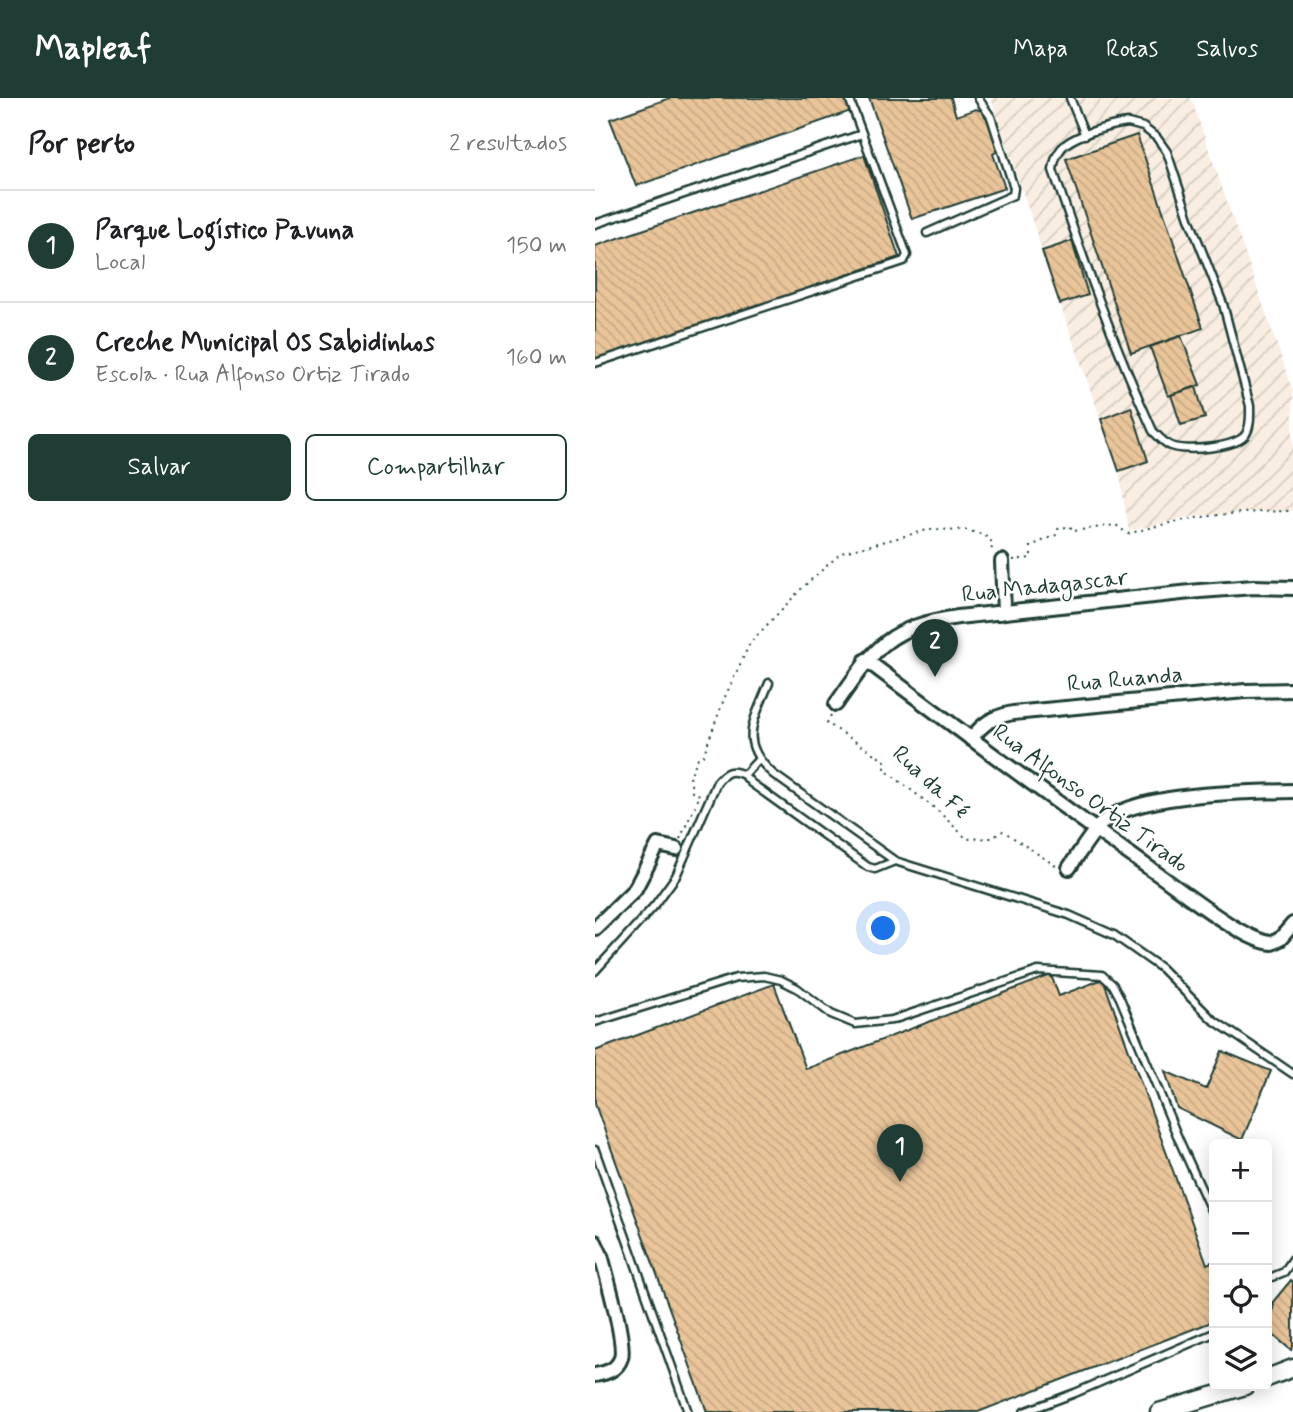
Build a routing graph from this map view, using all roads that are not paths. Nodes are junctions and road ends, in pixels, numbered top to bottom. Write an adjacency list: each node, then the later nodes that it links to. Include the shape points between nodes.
1 (849, 98): 4 (lane)
2 (978, 98): 7 (lane, via 992,117 1013,195)
3 (1070, 98): 5 (lane)
4 (862, 134): 6 (lane); 8 (lane, via 907,255 904,261)
5 (1086, 135): 5 (lane, via 1128,123 1143,127 1167,152 1223,304 1250,406 1247,434 1240,441 1184,448 1169,446 1153,431 1091,283 1053,170 1060,149)
6 (595, 224)
7 (927, 233)
8 (595, 363)
9 (1002, 561): 11 (street)
10 (1293, 588): 11 (street, Rua Madagascar, via 1200,591)
11 (1002, 613): 12 (street, Rua Madagascar, via 913,626 883,643)
12 (866, 660): 15 (street, Rua Madagascar); 16 (street, Rua Alfonso Ortiz Tirado)
13 (769, 683): 17 (lane, via 750,736)
14 (1293, 690): 16 (street, Rua Ruanda, via 1175,696 1013,713 990,719)
15 (835, 704)
16 (971, 739): 20 (street, Rua Alfonso Ortiz Tirado)
17 (758, 760): 18 (lane); 22 (lane)
18 (744, 775): 22 (lane, via 868,867); 26 (lane, via 728,772 717,782 676,876)
19 (1293, 791): 20 (street, via 1203,795 1145,804 1112,816)
20 (1096, 831): 23 (street); 24 (street, Rua Alfonso Ortiz Tirado, via 1251,937 1272,943)
21 (676, 849): 25 (street, via 658,845 635,889)
22 (895, 861): 28 (lane, via 1069,915 1114,935 1161,968 1212,1019)
23 (1069, 868)
24 (1293, 924)
25 (595, 928)
26 (595, 971)
27 (595, 1022): 30 (lane, via 736,978 781,980 831,1014 855,1024 892,1020 1038,971 1102,975 1120,998)
28 (1293, 1074)
29 (595, 1150): 39 (lane)
30 (1209, 1206)
31 (595, 1242): 36 (street, via 622,1348 617,1365)
32 (1293, 1259): 33 (lane, via 1284,1272)
33 (1272, 1277)
34 (1209, 1335): 40 (lane)
35 (1293, 1368): 37 (street)
36 (595, 1375)
37 (1272, 1376)
38 (1228, 1391): 41 (street)
39 (688, 1412)
40 (1024, 1412)
41 (1159, 1412)

